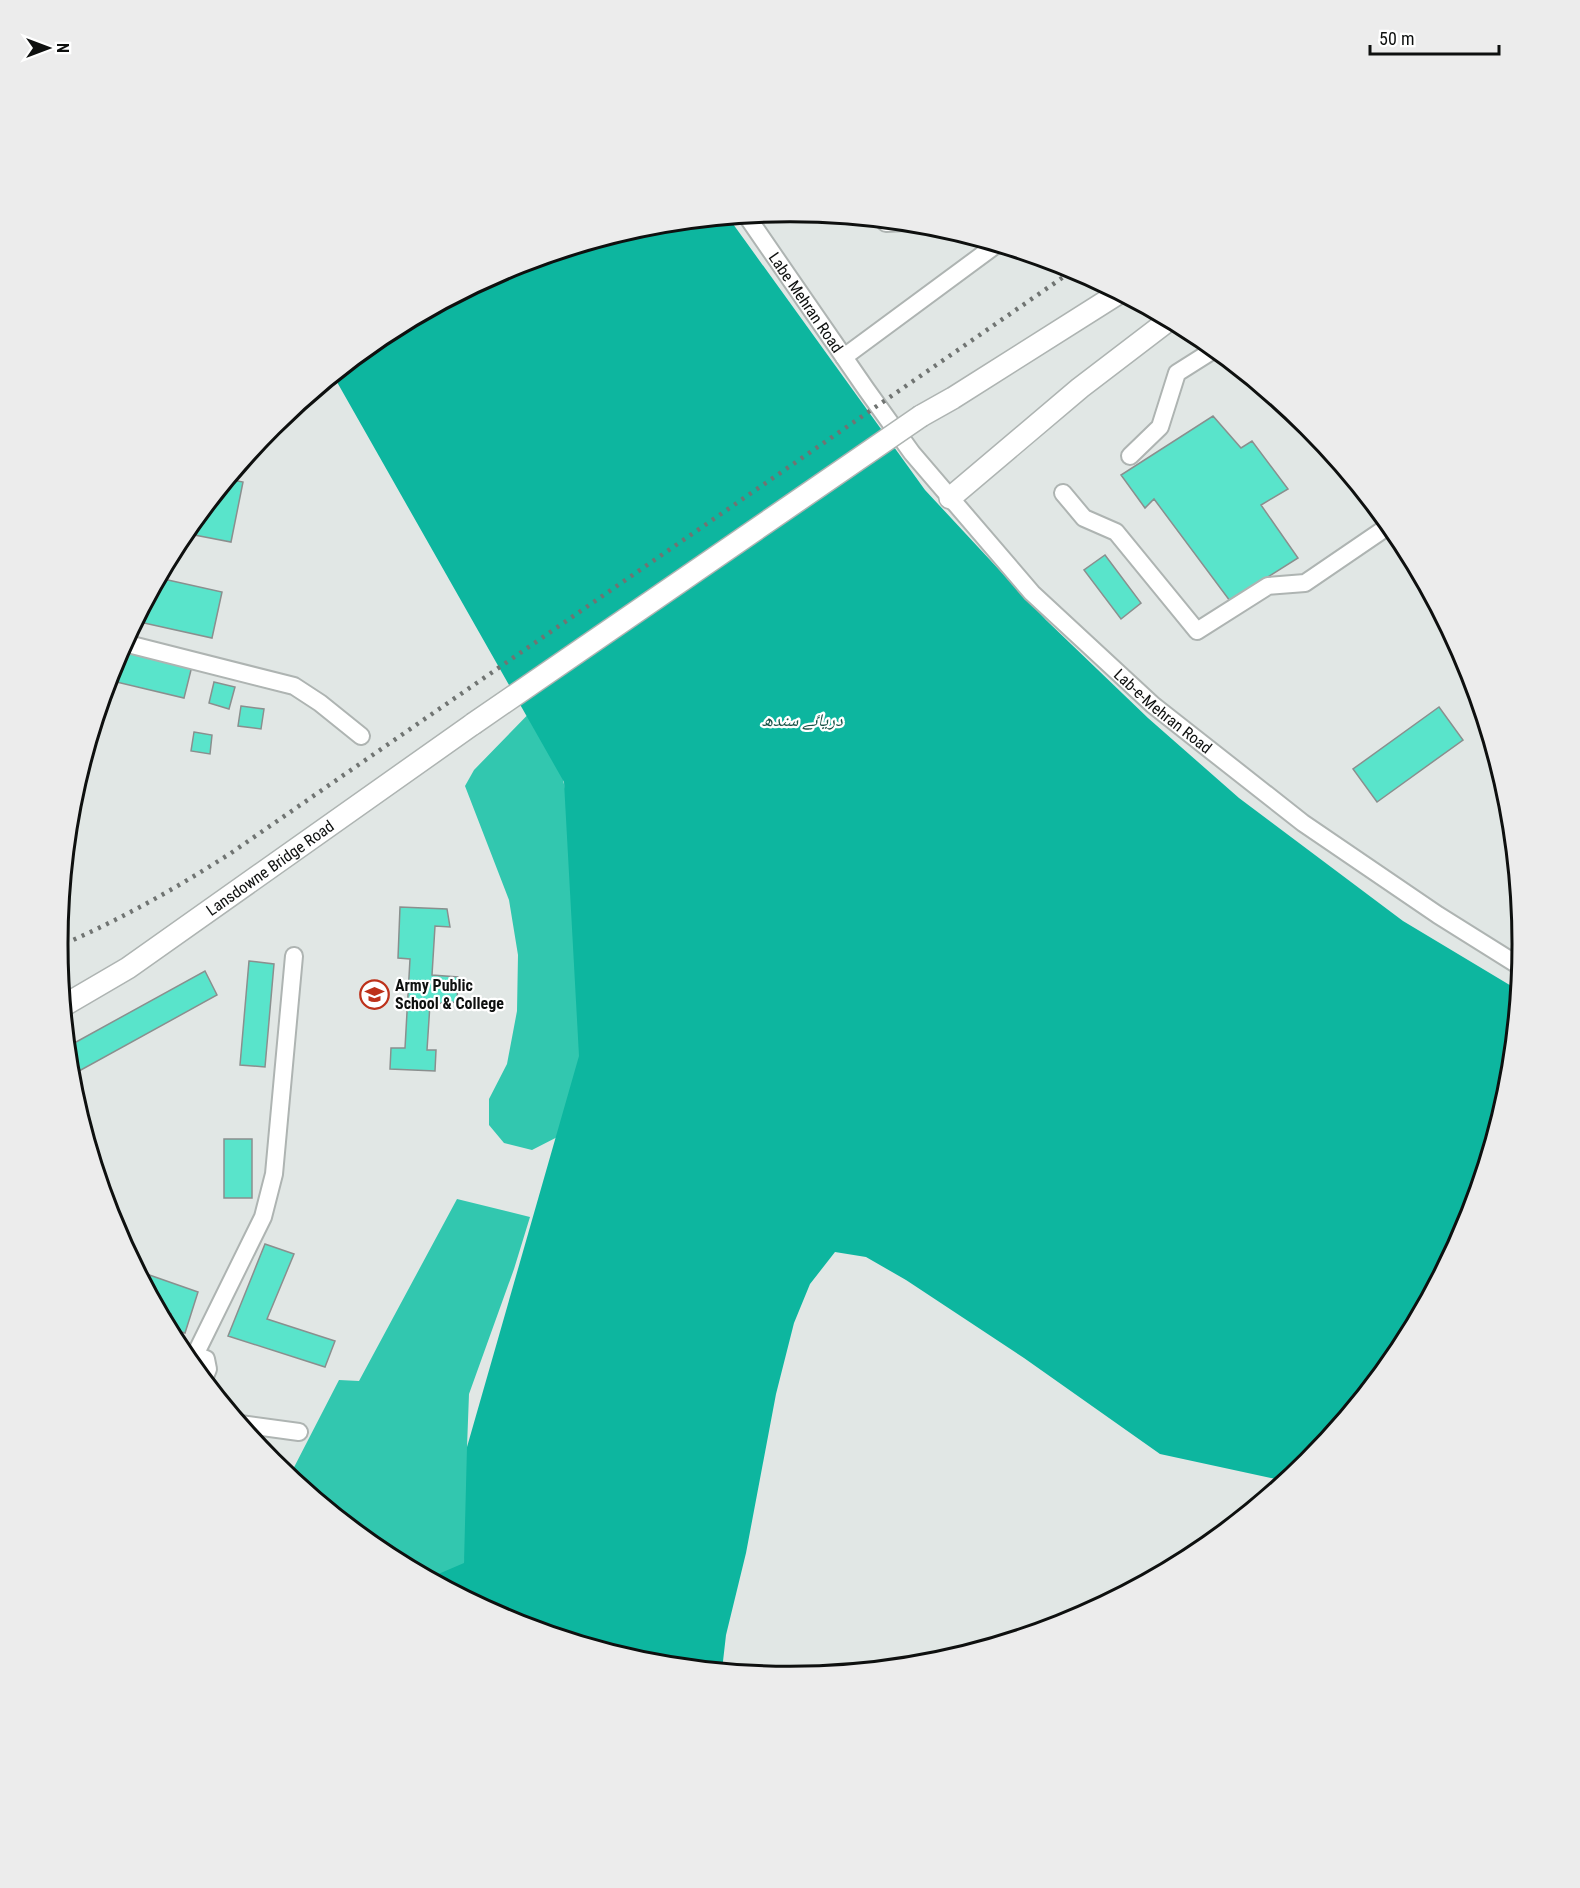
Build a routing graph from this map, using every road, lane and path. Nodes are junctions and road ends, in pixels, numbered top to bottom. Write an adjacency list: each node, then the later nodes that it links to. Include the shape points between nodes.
1 (751, 223): 6 (street, Labe Mehran Road)
2 (989, 250): 6 (street)
3 (1112, 297): 16 (main road, Lansdowne Bridge Road, bridge, via 921,416 473,724 128,968)
4 (1162, 325): 10 (main road, via 1080,388)
5 (1207, 354): 8 (street, via 1177,373 1160,427)
6 (844, 357): 7 (street, Labe Mehran Road)
7 (866, 389): 10 (street, Lab-e-Mehran Road)
8 (1130, 456)
9 (1064, 493): 11 (street, via 1083,518 1116,532 1197,631 1268,586 1305,583)
10 (950, 498): 15 (street, Lab-e-Mehran Road, via 1032,592 1153,705 1303,823)
11 (1382, 530)
12 (132, 645): 13 (street, via 294,686)
13 (361, 736)
14 (294, 956): 17 (street, via 274,1174 263,1217)
15 (1512, 960)
16 (70, 1002)
17 (191, 1348)
18 (197, 1356): 19 (street, via 206,1359)
19 (207, 1371)
20 (252, 1426): 21 (street)
21 (299, 1432)

